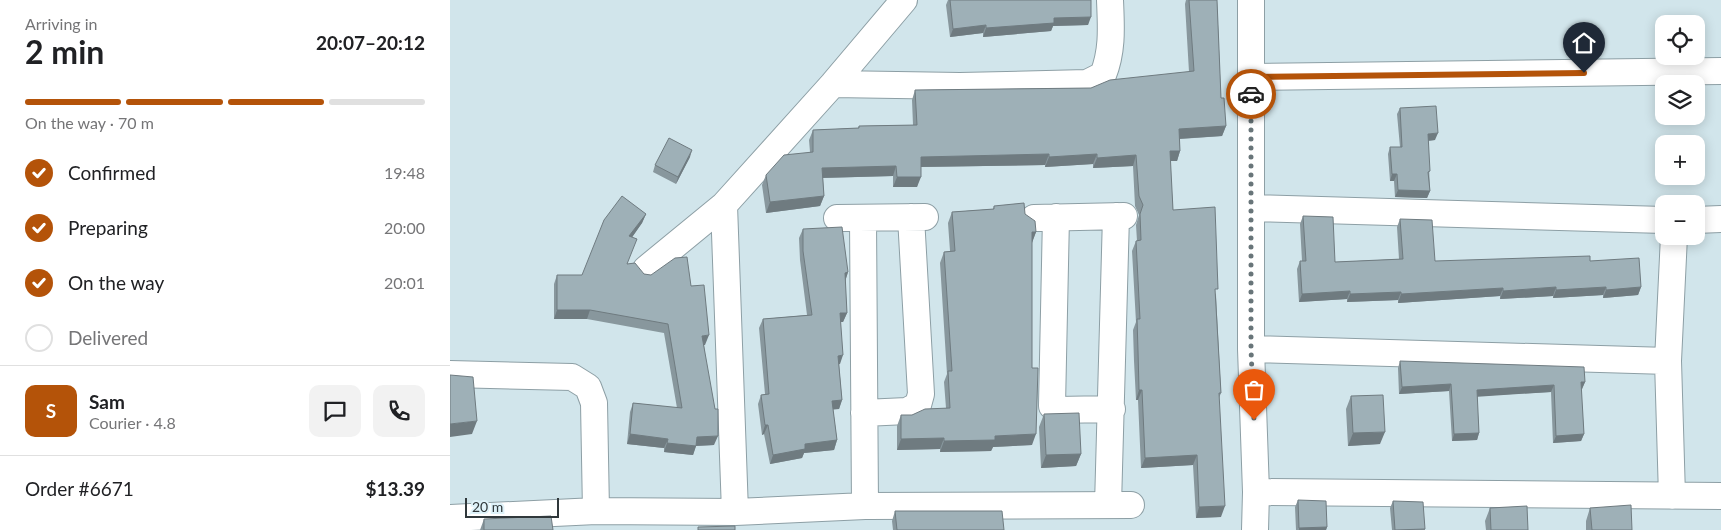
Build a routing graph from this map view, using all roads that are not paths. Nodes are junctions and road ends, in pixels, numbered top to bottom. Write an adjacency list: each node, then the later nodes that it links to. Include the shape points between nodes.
1 (904, 0): 6 (street)
2 (1110, 0): 6 (street, via 1111,47 1108,62 1103,75 1087,83)
3 (1251, 0): 5 (street)
4 (1721, 71): 5 (street)
5 (1251, 77): 8 (street)
6 (833, 84): 7 (street)
7 (724, 205): 15 (street); 26 (street)
8 (1251, 208): 12 (street); 16 (street)
9 (837, 218): 10 (street)
10 (863, 219): 20 (street); 20 (street, via 918,217 921,394 918,405 907,411)
11 (1721, 219): 13 (street)
12 (1655, 220)
13 (1705, 220)
14 (1674, 245): 17 (street)
15 (646, 269)
16 (1251, 349): 17 (street); 21 (street)
17 (1668, 361): 22 (street)
18 (450, 374): 25 (street, via 572,377 588,387 594,403)
19 (1112, 410): 19 (street, via 1057,410 1052,406 1045,217 1120,216); 24 (street, via 1120,505)
20 (864, 413): 24 (street)
21 (1256, 492): 22 (street); 28 (street)
22 (1672, 496): 23 (street)
23 (1721, 496)
24 (865, 506): 26 (street)
25 (596, 511): 26 (street); 27 (street)
26 (735, 512)
27 (450, 518)
28 (1255, 530)

